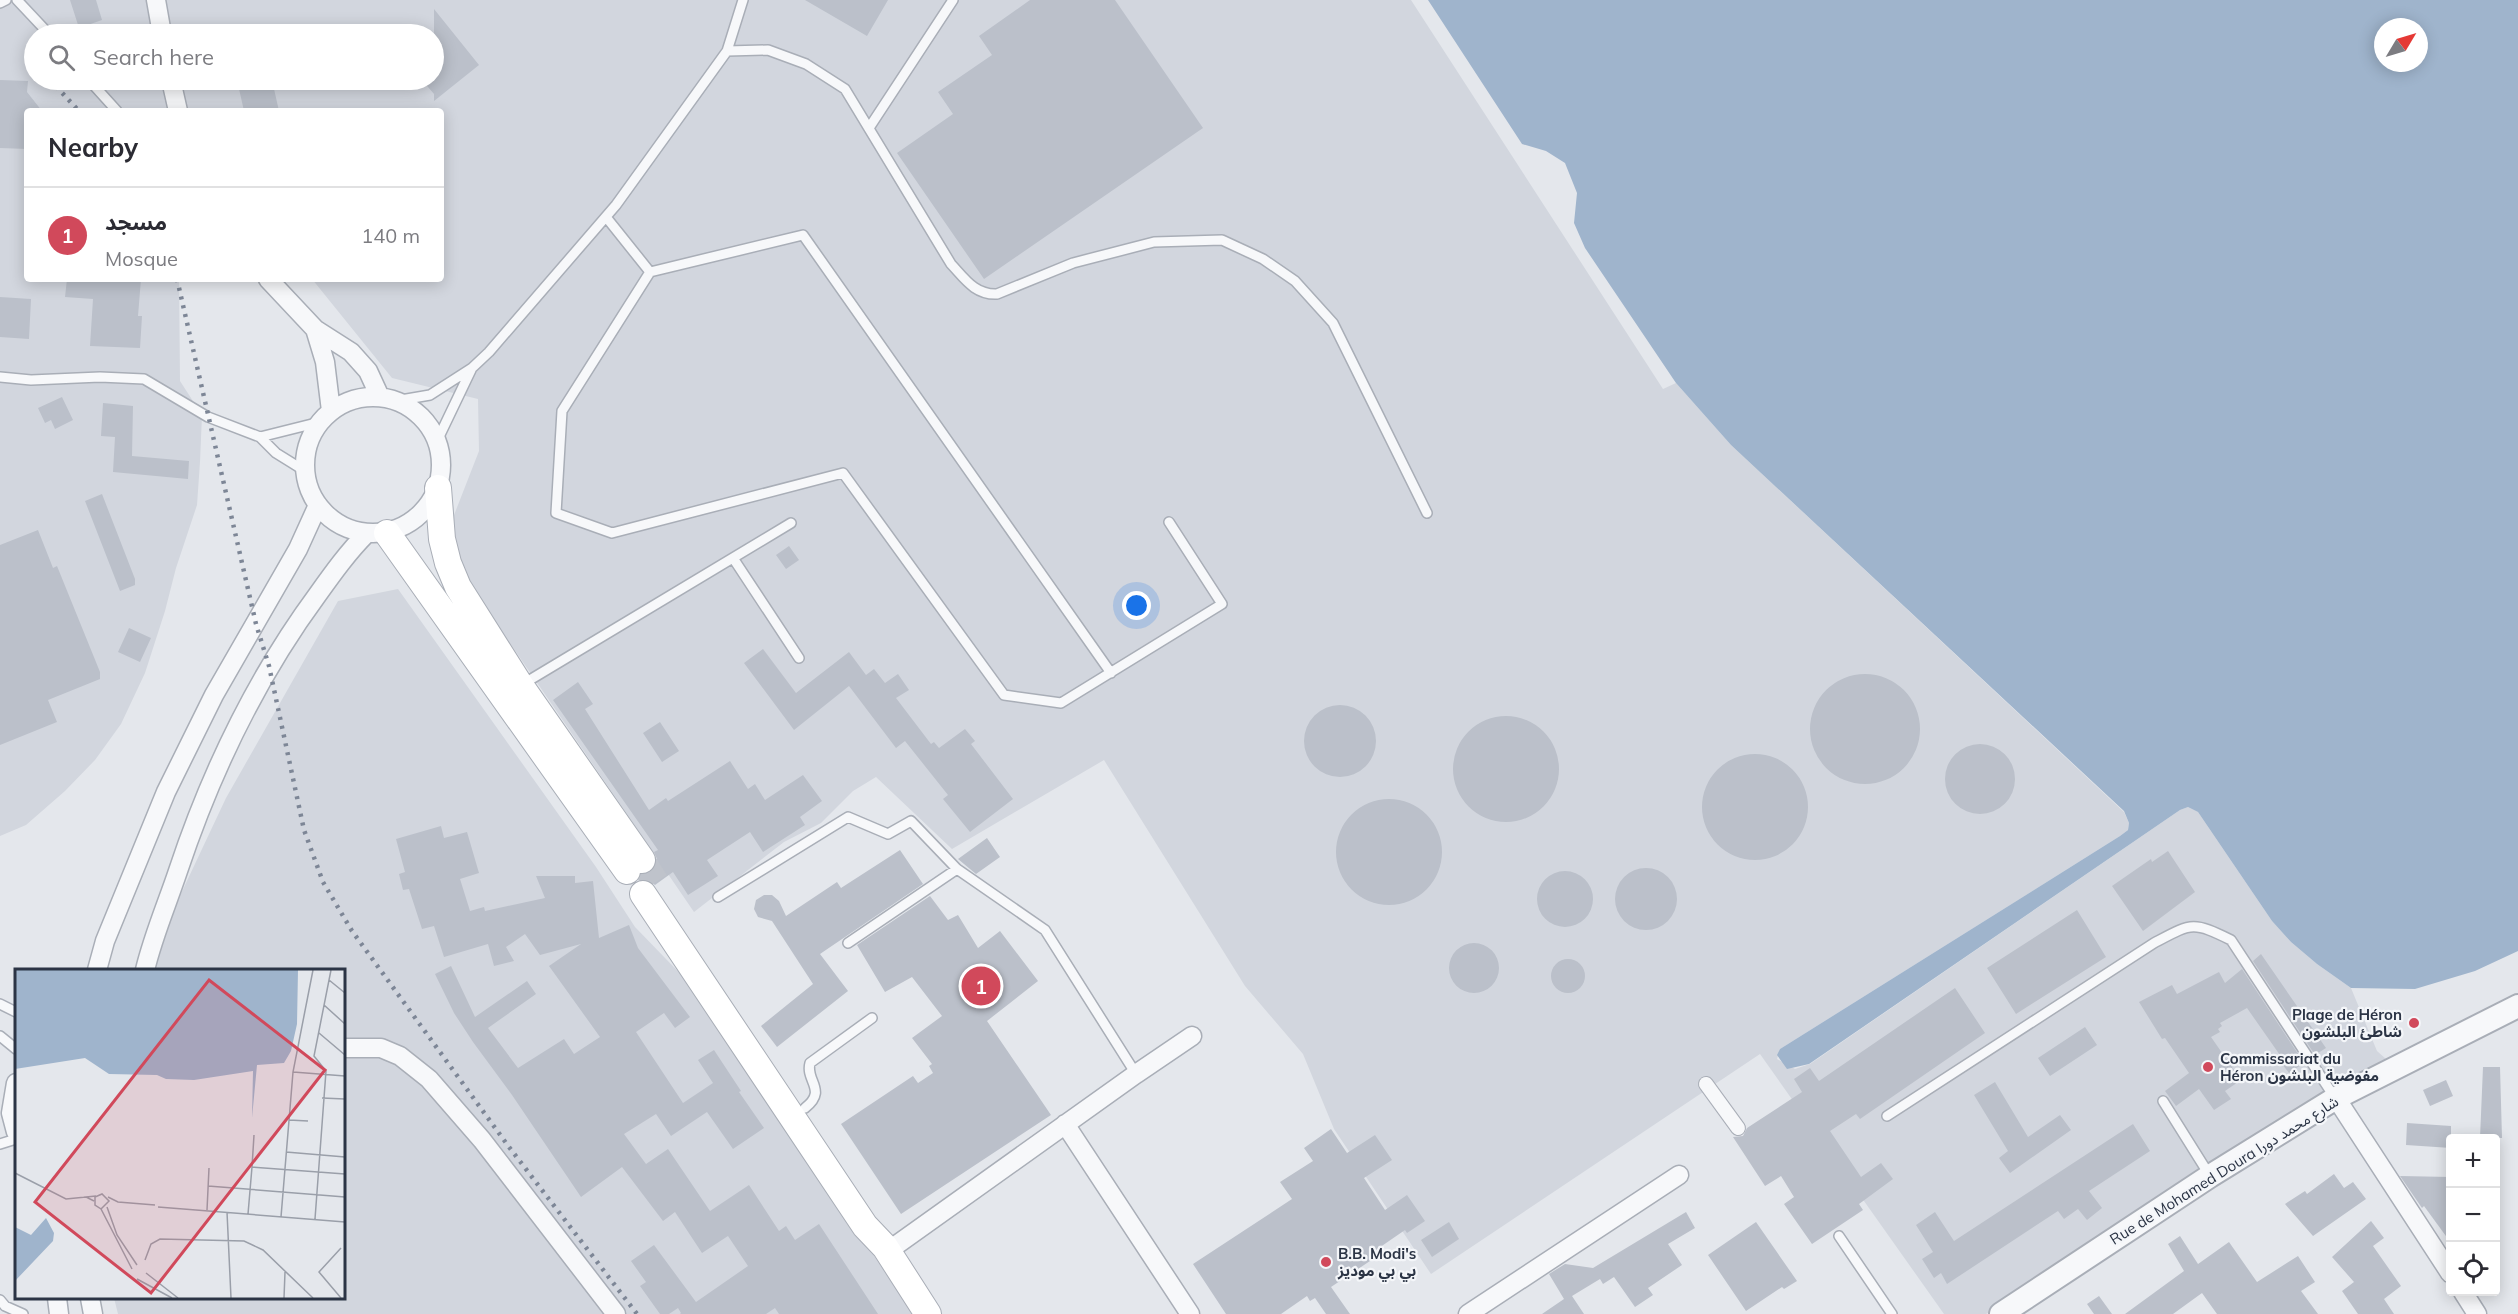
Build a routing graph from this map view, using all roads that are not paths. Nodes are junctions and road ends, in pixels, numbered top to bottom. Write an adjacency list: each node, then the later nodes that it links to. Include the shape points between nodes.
1 (6, 0): 6 (lane)
2 (17, 0): 7 (lane)
3 (156, 0): 8 (street)
4 (743, 0): 9 (lane)
5 (953, 0): 14 (lane)
6 (0, 3)
7 (40, 24)
8 (160, 24)
9 (727, 51): 14 (lane, via 768,51 806,64 845,89); 15 (lane)
10 (98, 90): 12 (lane)
11 (173, 90): 13 (street)
12 (114, 108)
13 (177, 108)
14 (869, 128): 28 (lane, via 951,264 985,295 997,294 1073,263 1154,242 1222,240 1263,259 1295,281 1333,323)
15 (606, 217): 16 (lane); 19 (lane)
16 (650, 272): 34 (lane, via 803,235); 34 (lane, via 562,411 556,513 612,533 843,473 1004,695 1061,703)
17 (271, 282): 18 (street)
18 (315, 329): 21 (street, via 351,352); 22 (street, via 325,362)
19 (472, 368): 21 (lane, via 430,395); 24 (lane)
20 (0, 377): 23 (lane, via 144,379 208,417)
21 (388, 399): 22 (street, via 354,400); 24 (street, via 421,416)
22 (326, 417): 23 (lane); 25 (street, via 311,437)
23 (260, 437): 25 (lane, via 276,453)
24 (437, 441): 26 (street, via 441,465)
25 (305, 471): 27 (street)
26 (438, 488): 31 (street, via 419,517 404,527); 35 (main road, via 438,513 448,563 471,609)
27 (318, 505): 31 (street, via 348,529); 40 (street, via 166,792)
28 (1427, 513)
29 (1169, 522): 34 (lane, via 1222,604)
30 (791, 523): 32 (lane)
31 (377, 533): 35 (main road, via 634,866); 41 (street, via 352,548 300,617 244,711 193,825)
32 (733, 558): 33 (lane); 35 (lane)
33 (800, 658)
34 (1111, 673)
35 (520, 685)
36 (957, 869): 38 (lane, via 911,821 888,834 848,818); 39 (lane); 51 (lane, via 1045,930)
37 (650, 889): 46 (main road)
38 (718, 897)
39 (848, 942)
40 (97, 969)
41 (145, 969)
42 (0, 1004): 44 (lane)
43 (2518, 1006): 54 (street, Rue de Mohamed Doura شارع محمد دورا)
44 (15, 1012)
45 (872, 1018): 56 (lane, via 810,1063 816,1091)
46 (743, 1029): 56 (main road); 66 (main road, via 865,1226)
47 (0, 1036): 49 (lane)
48 (1192, 1036): 51 (street)
49 (15, 1048)
50 (345, 1048): 75 (street, via 381,1048 399,1056 429,1079 483,1140)
51 (1136, 1074): 58 (street)
52 (1707, 1084): 60 (street)
53 (15, 1089): 59 (street, via 11,1113)
54 (2336, 1098): 57 (lane, via 2231,940 2209,929 2187,925); 64 (street, Rue de Mohamed Doura شارع محمد دورا); 67 (street)
55 (2163, 1101): 64 (lane)
56 (805, 1108): 66 (main road, via 880,1223)
57 (1887, 1116)
58 (1065, 1124): 66 (street); 77 (street)
59 (15, 1128)
60 (1738, 1128)
61 (15, 1139): 62 (lane)
62 (0, 1144)
63 (1679, 1175): 78 (street)
64 (2210, 1176): 80 (street, Rue de Mohamed Doura شارع محمد دورا)
65 (1839, 1236): 79 (lane)
66 (886, 1249): 76 (main road)
67 (2446, 1265)
68 (2466, 1296): 81 (street)
69 (57, 1299): 73 (street)
70 (90, 1299): 74 (street)
71 (0, 1300): 72 (lane)
72 (23, 1314)
73 (59, 1314)
74 (93, 1314)
75 (616, 1314)
76 (928, 1314)
77 (1190, 1314)
78 (1468, 1314)
79 (1892, 1314)
80 (2001, 1314)
81 (2477, 1314)

